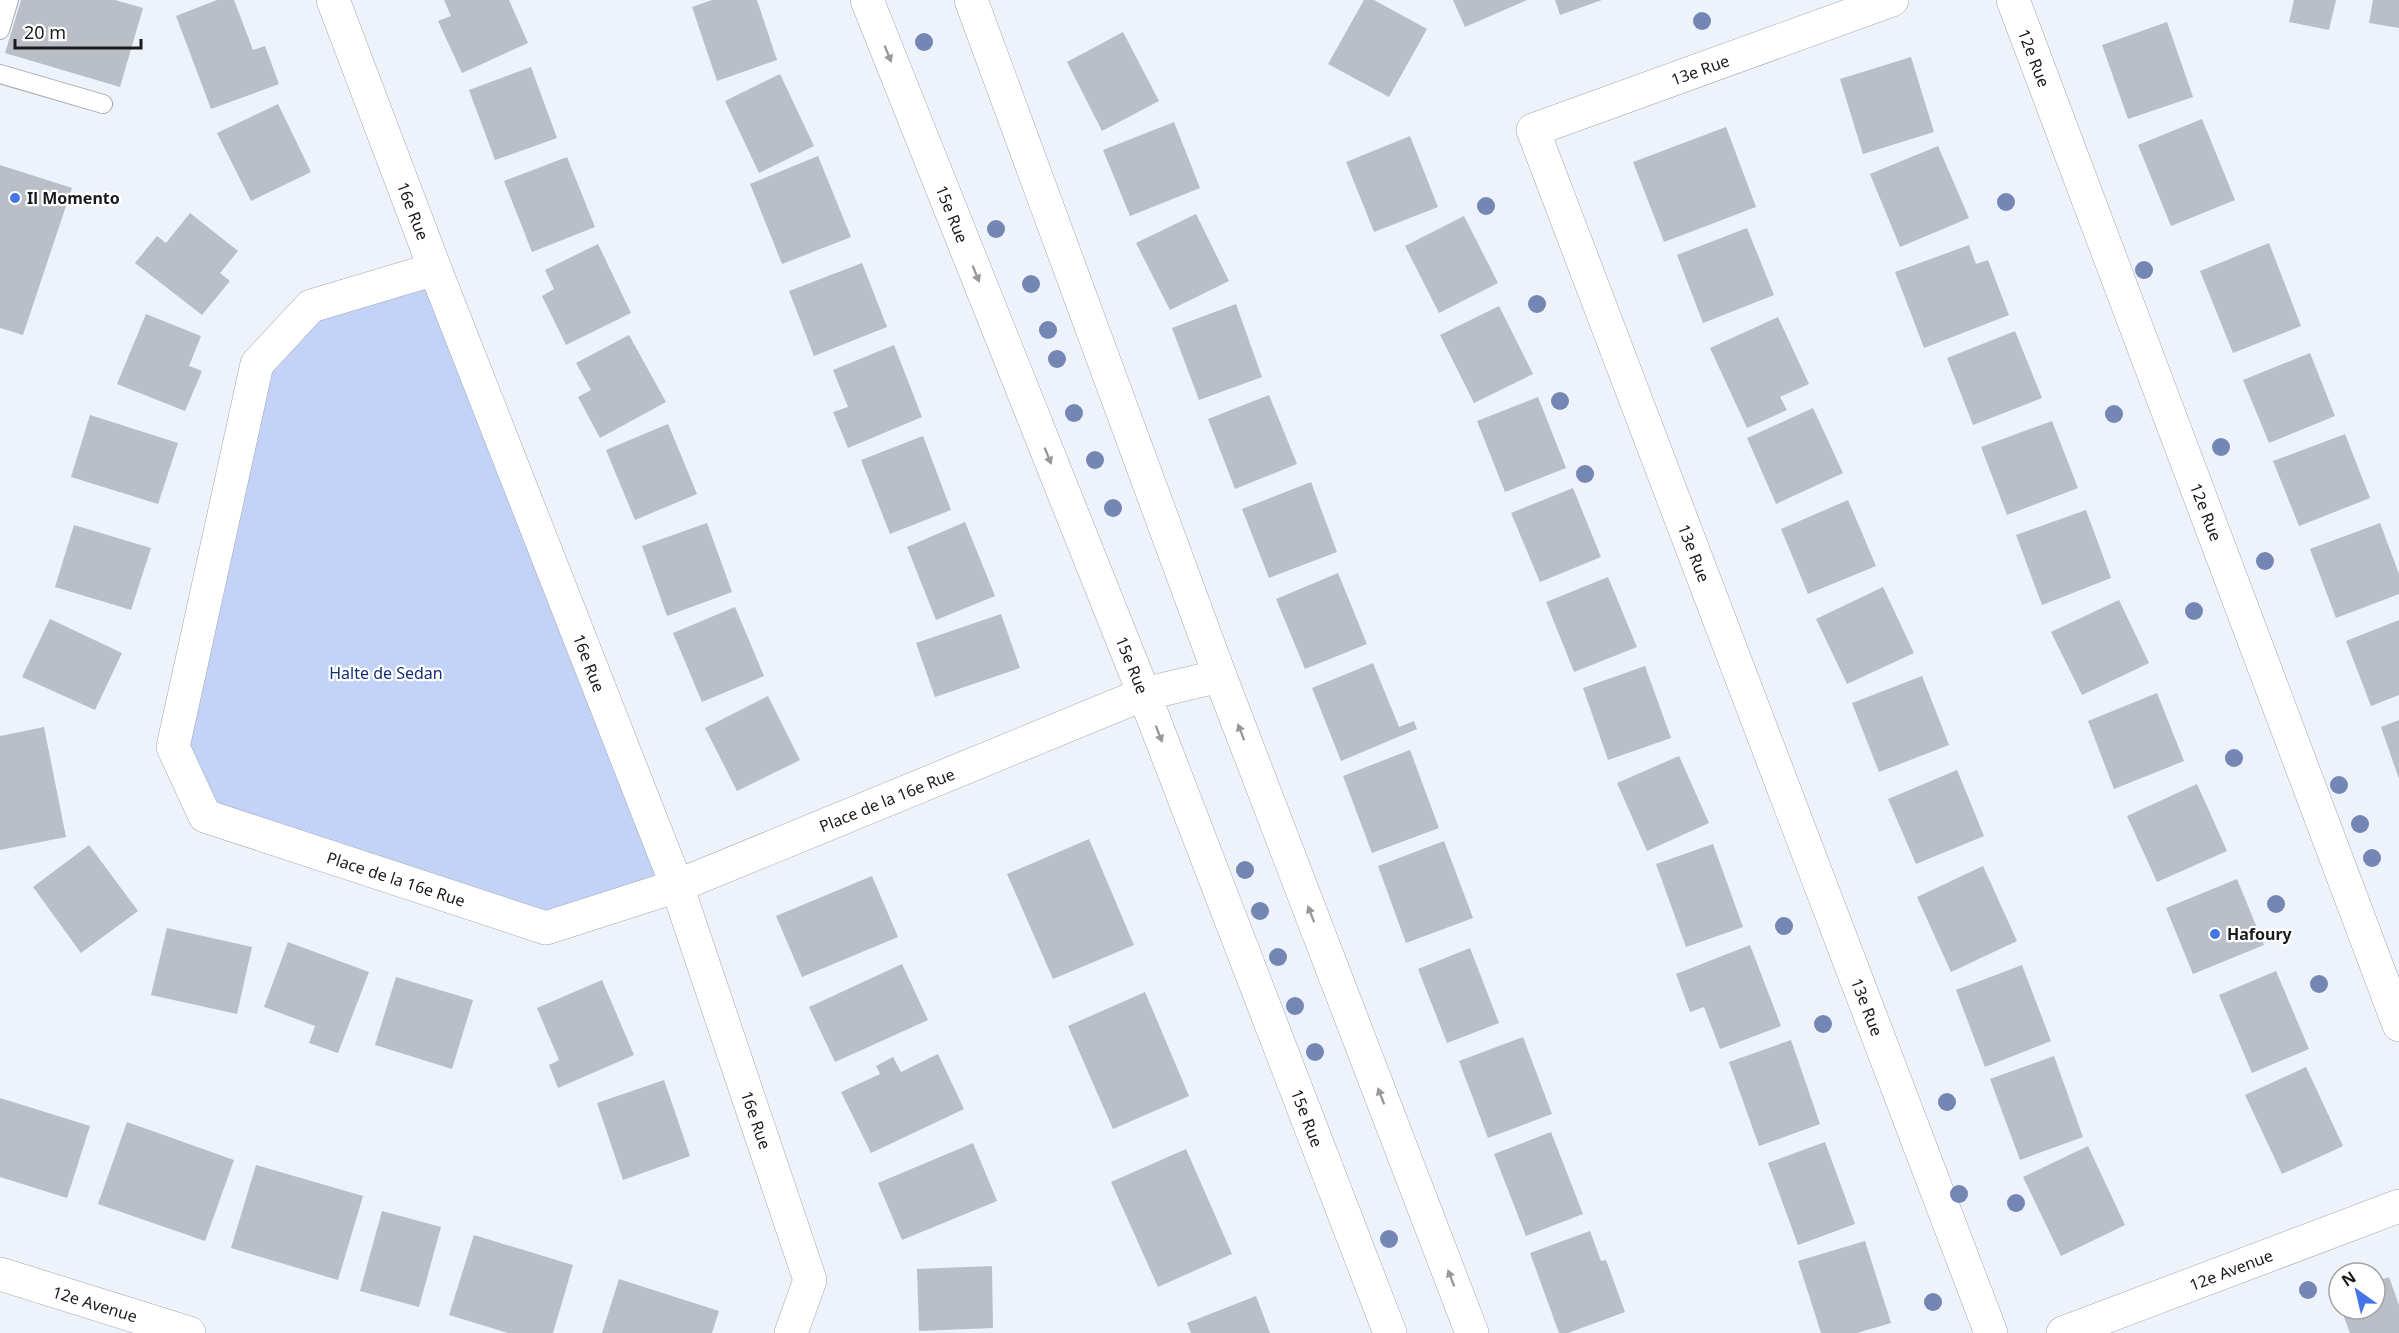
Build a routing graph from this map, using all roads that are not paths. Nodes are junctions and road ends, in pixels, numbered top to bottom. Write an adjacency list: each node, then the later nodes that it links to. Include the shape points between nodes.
1 (9, 0): 7 (lane)
2 (333, 0): 10 (street, 16e Rue)
3 (867, 0): 12 (street, 15e Rue, one-way to 12)
4 (971, 0): 11 (street)
5 (1892, 0): 21 (street, 13e Rue, via 1533,130)
6 (2013, 0): 14 (street, 12e Rue)
7 (0, 30)
8 (0, 74): 9 (lane)
9 (103, 104)
10 (435, 269): 13 (street, 16e Rue); 13 (street, Place de la 16e Rue, via 311,306 257,364 173,747 204,816 546,928)
11 (1220, 676): 12 (street, Place de la 16e Rue); 20 (street, one-way to 11)
12 (1144, 694): 13 (street, Place de la 16e Rue); 19 (street, 15e Rue, one-way to 19)
13 (677, 886): 18 (street, 16e Rue, via 810,1280)
14 (2399, 1024)
15 (2399, 1206): 22 (street, 12e Avenue)
16 (0, 1274): 17 (street, 12e Avenue)
17 (189, 1333)
18 (791, 1333)
19 (1390, 1333)
20 (1472, 1333)
21 (1990, 1333)
22 (2063, 1333)

